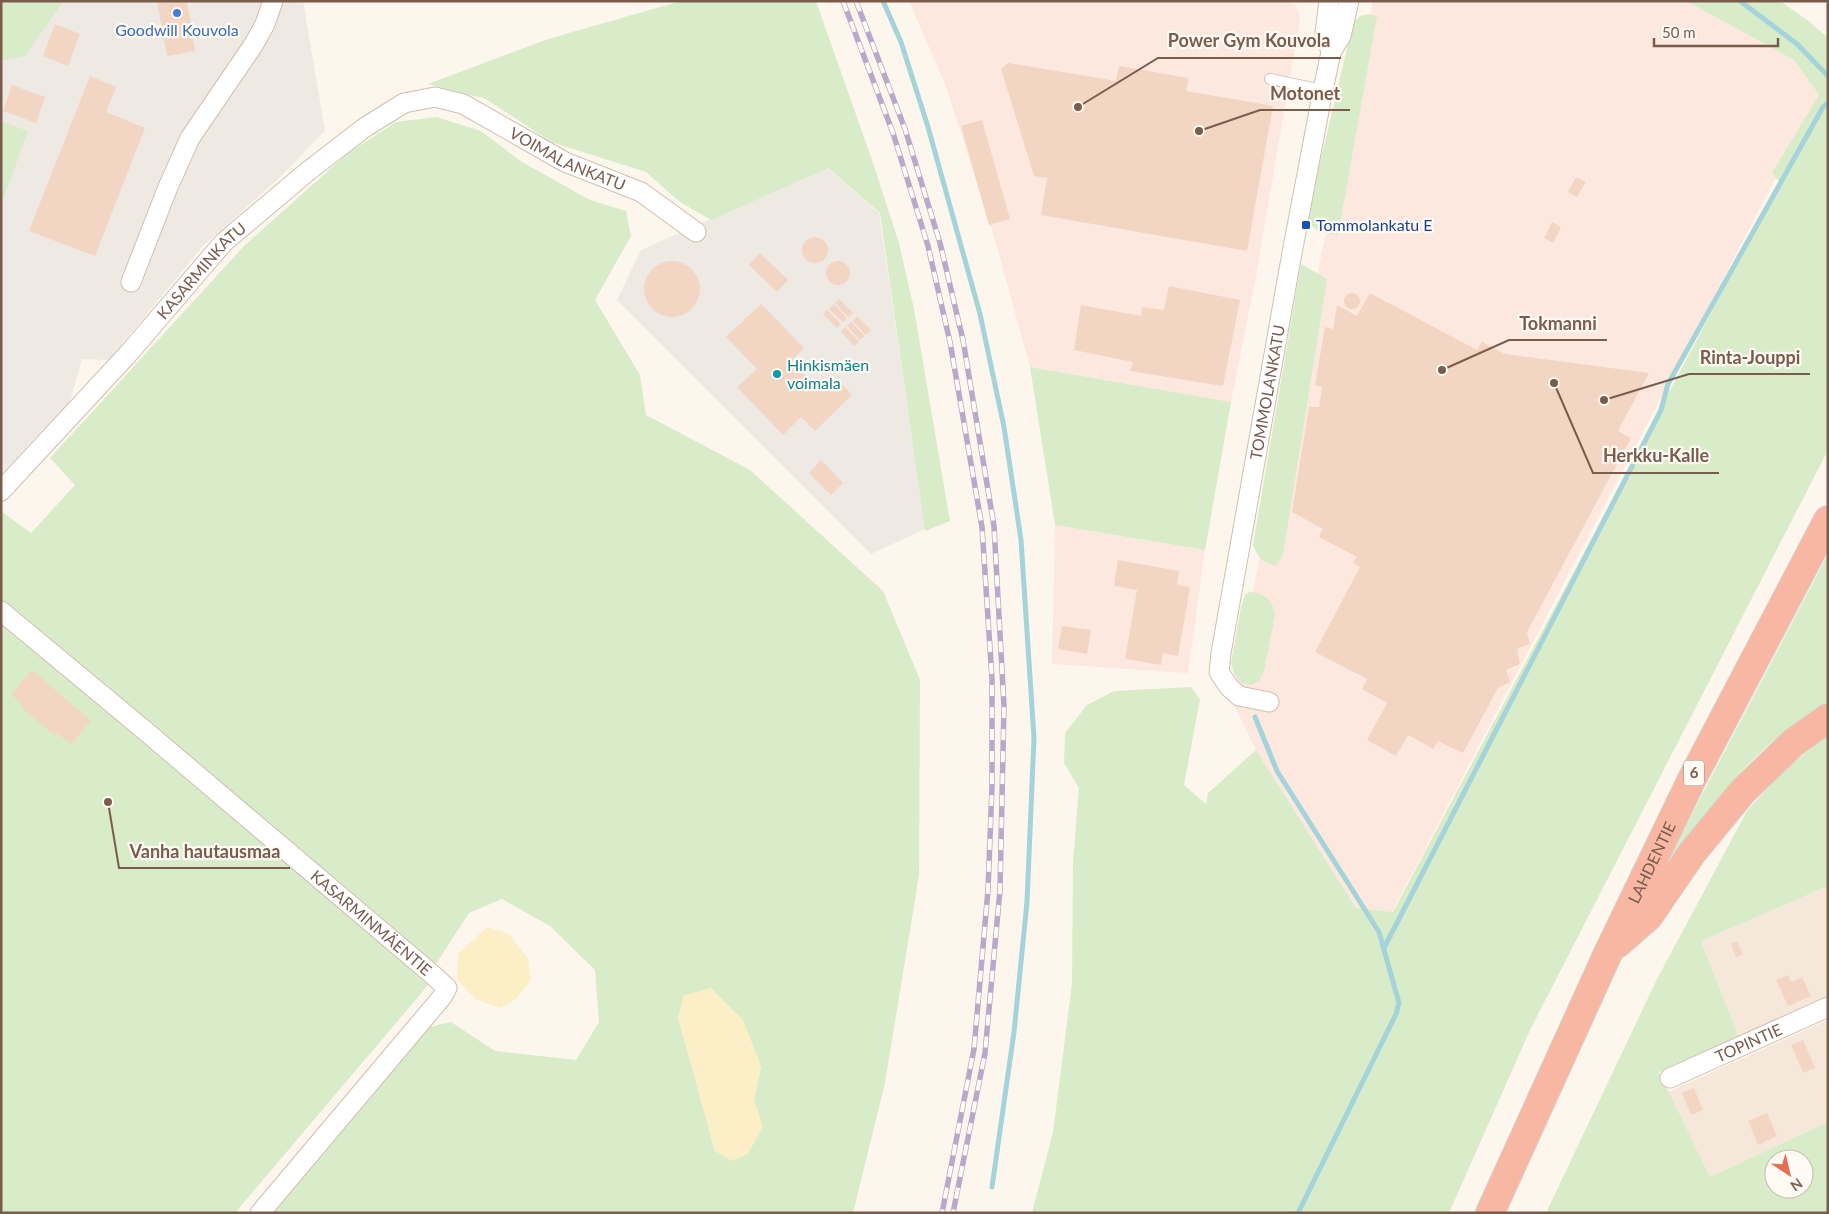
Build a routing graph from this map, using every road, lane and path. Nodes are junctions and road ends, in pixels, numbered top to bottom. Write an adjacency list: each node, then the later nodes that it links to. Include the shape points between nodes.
1 (273, 1): 9 (street, via 254,44 190,138)
2 (1329, 1): 4 (street, TOMMOLANKATU, via 1325,33)
3 (1348, 1): 4 (street, TOMMOLANKATU, via 1341,36)
4 (1331, 52): 6 (street, TOMMOLANKATU)
5 (1270, 79): 6 (lane)
6 (1323, 90): 13 (street, TOMMOLANKATU, via 1221,653 1220,672 1229,687 1240,696)
7 (435, 97): 8 (street, VOIMALANKATU, via 463,104 565,162 642,192); 10 (street, KASARMINKATU, via 404,103 364,128 224,242 128,354)
8 (696, 232)
9 (131, 282)
10 (1, 491)
11 (1828, 520): 15 (highway, LAHDENTIE / 6, via 1692,779)
12 (1, 611): 18 (street, KASARMINMÄENTIE, via 447,988)
13 (1269, 702)
14 (1828, 718): 15 (highway, via 1793,743 1742,792 1692,853 1648,917)
15 (1609, 952): 19 (highway, LAHDENTIE / 6)
16 (1828, 1007): 17 (street, TOPINTIE)
17 (1670, 1078)
18 (260, 1213)
19 (1490, 1213)

